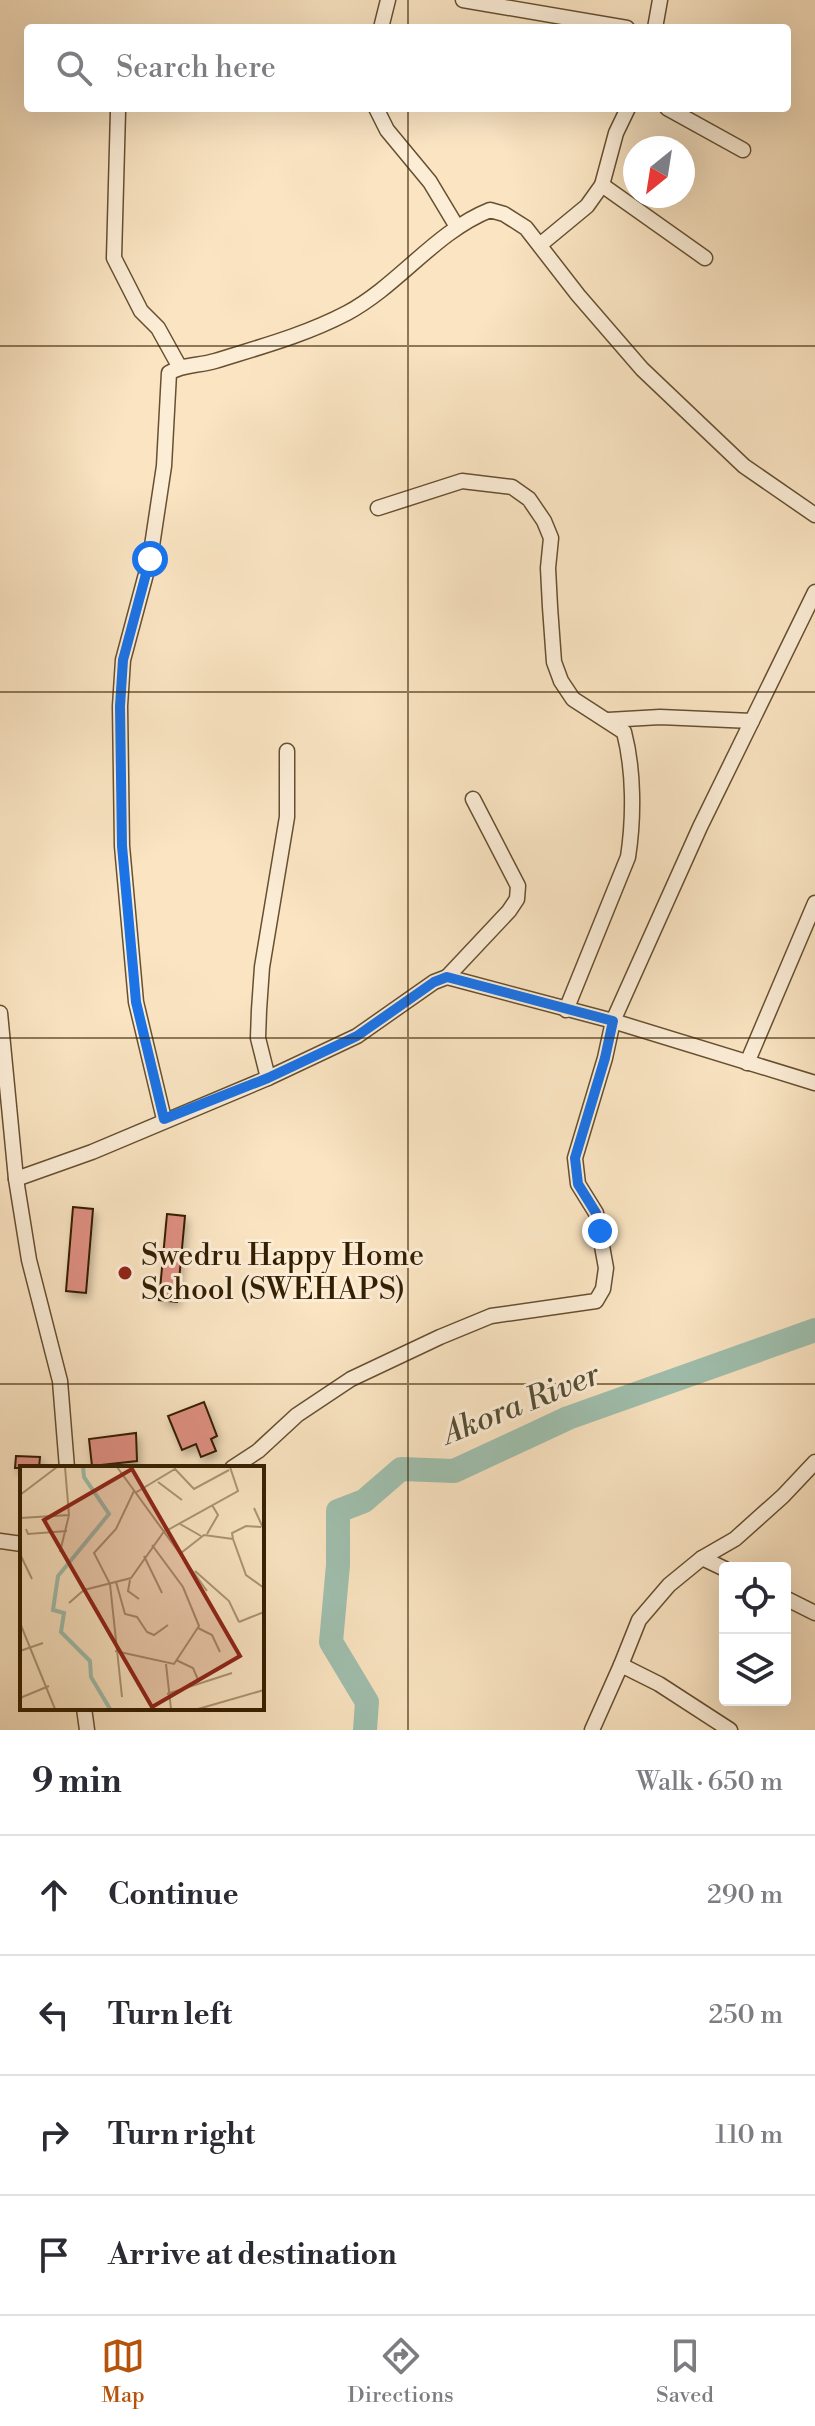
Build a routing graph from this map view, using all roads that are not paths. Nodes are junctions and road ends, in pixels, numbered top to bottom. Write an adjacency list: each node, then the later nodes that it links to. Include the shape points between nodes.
1 (388, 0): 4 (street)
2 (463, 0): 5 (street)
3 (660, 0): 6 (street)
4 (382, 24)
5 (604, 24)
6 (656, 24)
7 (118, 112): 16 (street, via 114,258 141,311 158,328)
8 (378, 112): 13 (street)
9 (626, 112): 12 (street)
10 (674, 112): 11 (street)
11 (743, 150)
12 (602, 185): 14 (street, via 587,206); 15 (street)
13 (457, 227): 14 (street, via 490,210 526,228); 16 (street, via 347,313 288,340 211,363)
14 (541, 244): 18 (street, via 642,369 744,466)
15 (705, 258)
16 (179, 366): 32 (street, via 169,373 164,466 150,559 123,660 120,706 122,846 136,1002)
17 (378, 508): 20 (street, via 462,481 512,487 529,499 551,538 554,662 573,699)
18 (815, 515)
19 (815, 592): 21 (street)
20 (608, 720): 21 (street); 26 (street, via 624,732 629,752 628,857)
21 (752, 721): 28 (street)
22 (287, 751): 30 (street, via 287,817 259,1010 258,1038)
23 (473, 799): 25 (street, via 518,886 517,899)
24 (815, 903): 29 (street)
25 (447, 977): 26 (street); 30 (street, via 357,1036)
26 (566, 1010): 28 (street)
27 (0, 1013): 33 (street)
28 (613, 1021): 29 (street); 36 (street, via 575,1158 578,1184 596,1213 606,1268 596,1301 491,1316 440,1337 351,1379)
29 (747, 1063): 31 (street)
30 (268, 1078): 32 (street)
31 (815, 1083)
32 (164, 1119): 33 (street, via 92,1152)
33 (10, 1171): 35 (street, via 60,1381)
34 (815, 1462): 39 (street, via 735,1539)
35 (67, 1466)
36 (235, 1466)
37 (0, 1541): 38 (street)
38 (20, 1544)
39 (702, 1558): 40 (street); 43 (street, via 639,1620)
40 (719, 1566)
41 (791, 1601): 42 (street)
42 (815, 1613)
43 (621, 1665): 46 (street); 47 (street)
44 (84, 1710): 45 (street)
45 (87, 1730)
46 (592, 1730)
47 (730, 1730)

